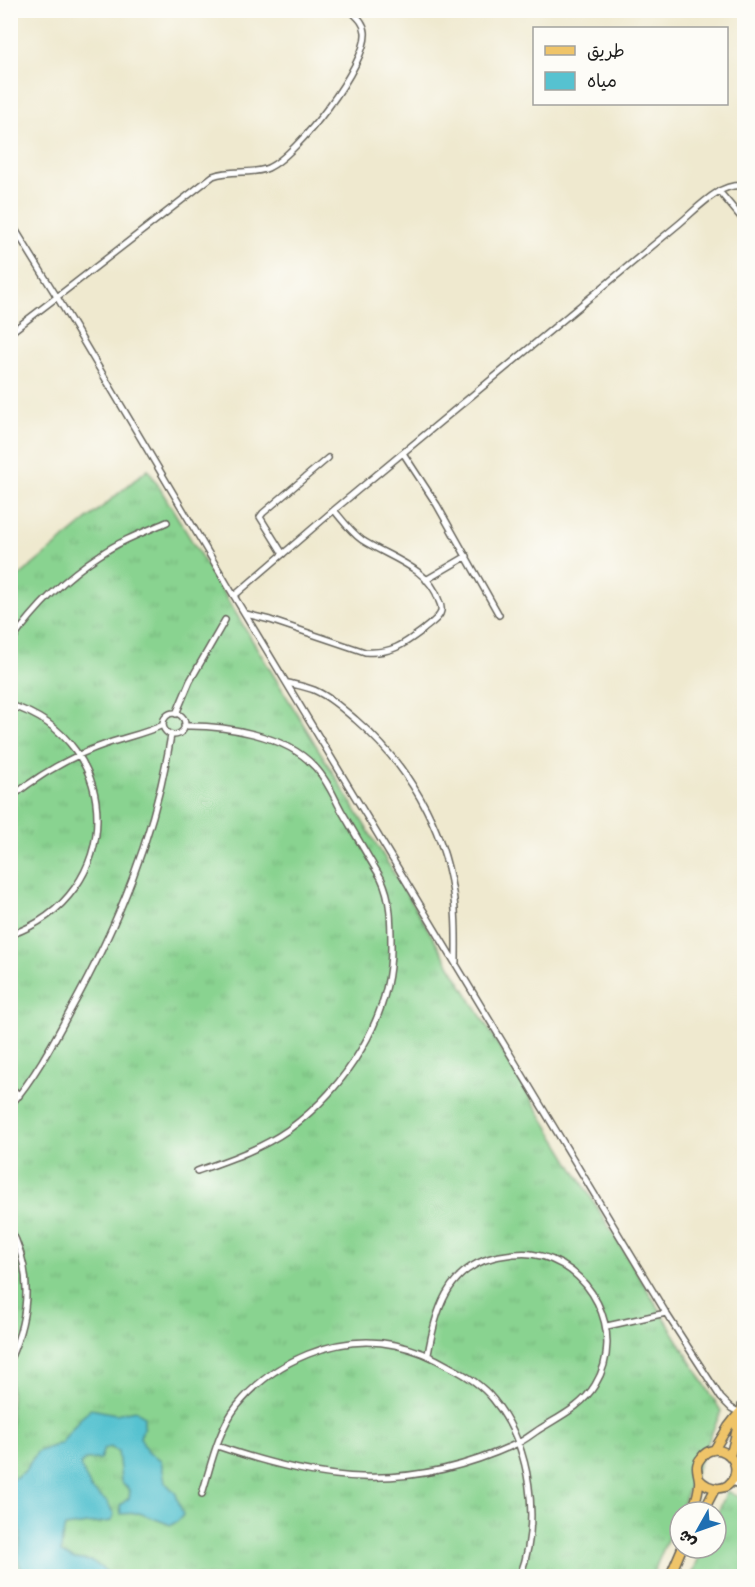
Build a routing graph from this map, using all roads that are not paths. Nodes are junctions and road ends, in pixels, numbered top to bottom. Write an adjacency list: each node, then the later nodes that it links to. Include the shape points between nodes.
1 (350, 10): 6 (street, via 363,24 364,42 337,94 292,150 263,170 213,176)
2 (744, 186): 3 (street)
3 (719, 191): 5 (street); 8 (street)
4 (10, 221): 6 (street)
5 (744, 221)
6 (57, 297): 7 (street); 15 (street)
7 (10, 333)
8 (403, 453): 10 (street); 13 (street)
9 (328, 458): 12 (street, via 260,517)
10 (334, 510): 12 (street); 14 (street, via 360,538)
11 (167, 522): 19 (street, via 101,554 81,569 39,606)
12 (282, 554): 15 (street)
13 (467, 556): 14 (street); 17 (street)
14 (426, 580): 16 (street, via 439,599 439,616 386,652 365,652)
15 (234, 596): 16 (street)
16 (246, 614): 20 (street)
17 (499, 615)
18 (225, 620): 22 (street)
19 (10, 643)
20 (287, 683): 29 (street); 29 (street, via 314,690 334,702 379,739 420,796 441,845 453,891)
21 (10, 705): 26 (street, via 53,728)
22 (176, 714): 23 (street, via 166,717); 24 (street, via 182,717)
23 (163, 725): 25 (street); 26 (street)
24 (184, 726): 25 (street, via 180,733); 33 (street, via 247,733 305,757 322,776 381,878 391,913 392,964 385,997 379,1016 346,1071 325,1098 286,1131 234,1158)
25 (171, 735): 31 (street, via 164,779 137,871 83,989)
26 (78, 755): 27 (street); 28 (street, via 97,808 89,864 58,910)
27 (10, 798)
28 (10, 935)
29 (456, 963): 35 (street)
30 (10, 1086): 31 (street)
31 (19, 1096): 32 (street)
32 (10, 1106)
33 (196, 1171)
34 (10, 1228): 38 (street, via 19,1245 27,1298 20,1338)
35 (666, 1313): 36 (street); 40 (street, via 721,1398)
36 (607, 1326): 37 (street, via 590,1290 574,1272 531,1253 508,1254 485,1260 462,1274 447,1290); 41 (street, via 605,1362 584,1401)
37 (428, 1354): 41 (street, via 473,1379 493,1398); 42 (street, via 365,1342 330,1347 282,1366 255,1386 236,1407)
38 (10, 1359)
39 (744, 1401): 40 (main road)
40 (740, 1413): 43 (main road); 44 (main road)
41 (519, 1443): 42 (street, via 464,1464 425,1473 360,1478 290,1468); 54 (street, via 529,1489 530,1530)
42 (217, 1446): 50 (street)
43 (714, 1450): 44 (main road); 46 (main road, via 698,1460)
44 (730, 1456): 45 (main road)
45 (740, 1471): 47 (main road)
46 (699, 1479): 49 (main road); 51 (main road)
47 (731, 1482): 48 (street); 49 (main road)
48 (744, 1487)
49 (715, 1489): 52 (main road)
50 (202, 1494)
51 (695, 1500)
52 (709, 1500)
53 (677, 1560): 55 (main road)
54 (520, 1576)
55 (670, 1576)

